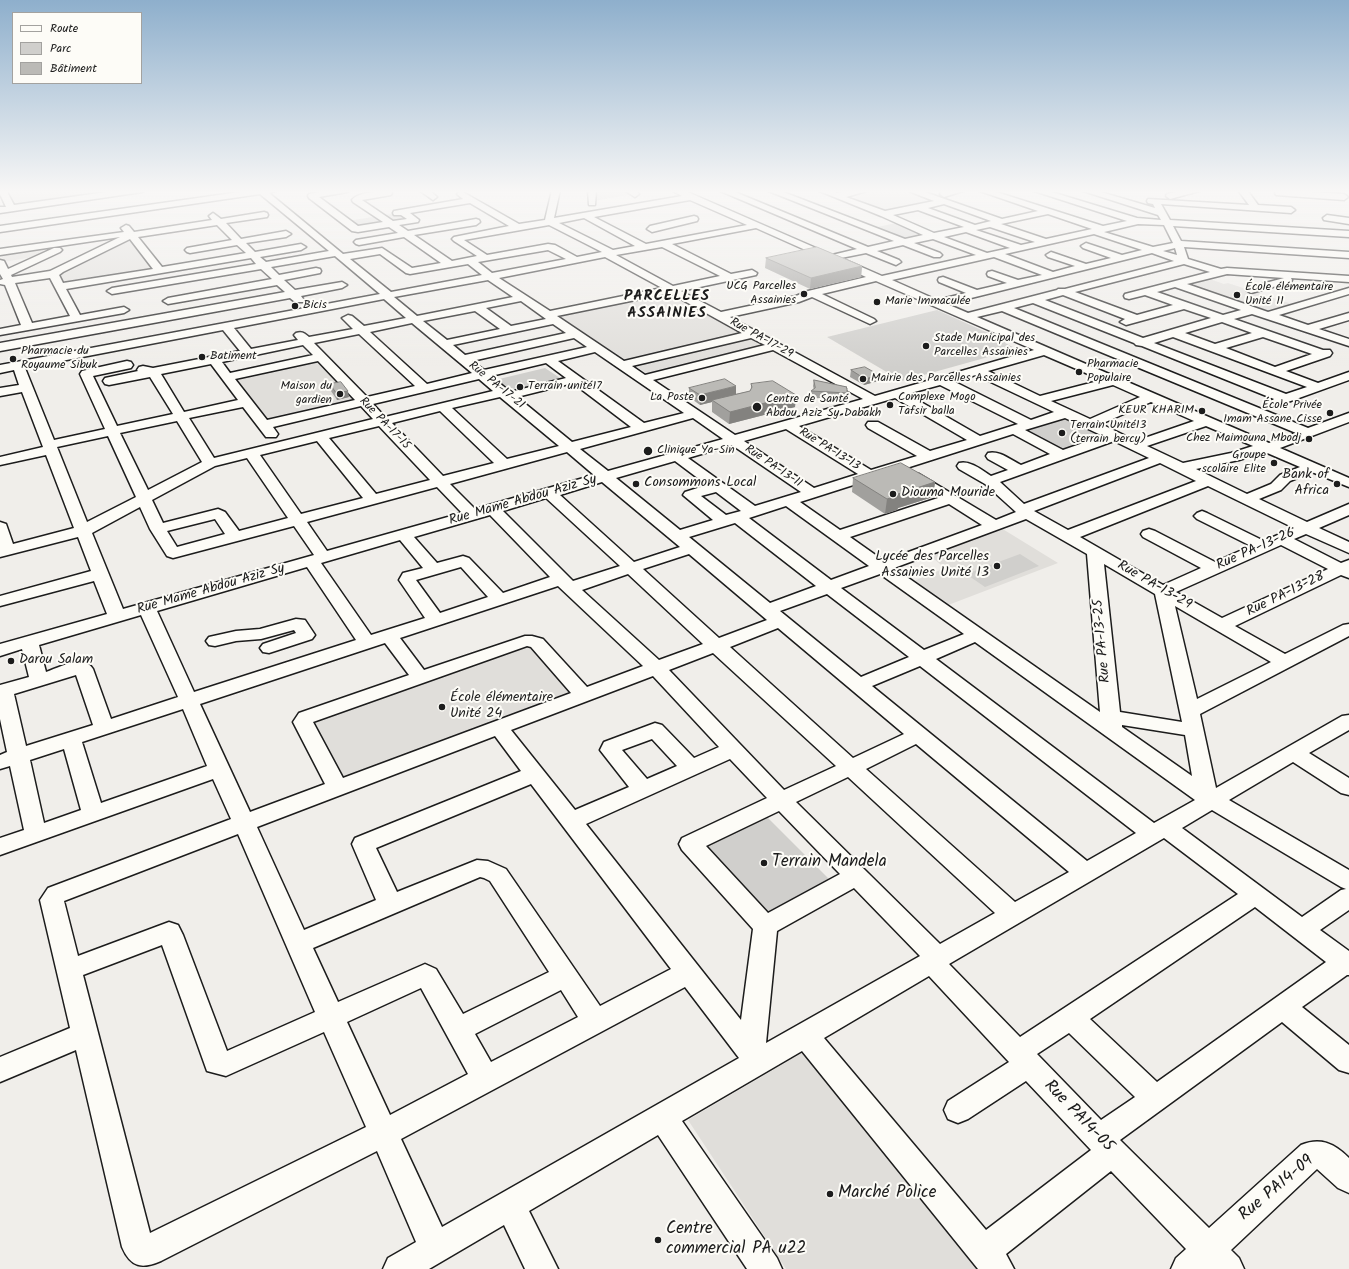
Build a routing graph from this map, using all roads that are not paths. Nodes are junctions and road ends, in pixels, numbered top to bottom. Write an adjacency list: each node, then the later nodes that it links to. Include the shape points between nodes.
1 (19, 249): 32 (street)
2 (61, 249): 73 (street)
3 (101, 249): 63 (street)
4 (143, 249): 59 (street)
5 (189, 249): 53 (street)
6 (247, 249): 37 (street)
7 (288, 249): 37 (street)
8 (333, 249): 33 (street, Rue PA-17-21)
9 (340, 249): 33 (street)
10 (428, 249): 42 (street)
11 (472, 249): 30 (street)
12 (516, 249): 34 (street)
13 (538, 249): 34 (street)
14 (556, 249): 49 (street)
15 (600, 249): 35 (street, Rue PA-17-29)
16 (633, 249): 35 (street)
17 (673, 249): 71 (street)
18 (812, 249): 44 (street)
19 (871, 249): 28 (street)
20 (922, 249): 38 (street)
21 (973, 249): 39 (street)
22 (1015, 249): 39 (street)
23 (1095, 249): 45 (street)
24 (1155, 249): 29 (street)
25 (1180, 249): 47 (street)
26 (1254, 249): 31 (street)
27 (1334, 249): 36 (street)
28 (867, 250): 44 (street); 51 (street)
29 (1152, 250): 45 (street); 47 (street)
30 (475, 251): 42 (street); 43 (street)
31 (1286, 251): 36 (street)
32 (0, 252)
33 (336, 252): 55 (street, via 382,250 410,271); 56 (street); 99 (street, Rue PA-17-21)
34 (520, 252): 43 (street)
35 (608, 254): 49 (street); 88 (street, Rue PA-17-29)
36 (1338, 254): 41 (street); 58 (street)
37 (253, 255): 53 (street); 56 (street)
38 (937, 255)
39 (991, 255): 67 (street); 75 (street)
40 (1052, 255): 57 (street)
41 (1349, 255)
42 (439, 257): 55 (street)
43 (486, 258): 50 (street)
44 (829, 258): 75 (street)
45 (1121, 258): 54 (street)
46 (1206, 258): 47 (street)
47 (1184, 259): 61 (street); 65 (street)
48 (0, 260): 73 (street)
49 (575, 260): 69 (street)
50 (470, 261): 55 (street); 69 (street, Rue PA-13-11)
51 (896, 262)
52 (1273, 262): 68 (street)
53 (202, 263): 59 (street)
54 (1102, 263): 57 (street); 65 (street)
55 (450, 264)
56 (264, 266): 66 (street); 77 (street)
57 (1087, 266): 67 (street); 72 (street)
58 (1348, 267)
59 (159, 270): 74 (street)
60 (316, 271): 77 (street)
61 (1219, 272): 68 (street); 84 (street)
62 (752, 273): 71 (street)
63 (53, 274): 73 (street); 87 (street)
64 (992, 274): 82 (street)
65 (1133, 274): 72 (street)
66 (210, 275): 80 (street); 81 (street)
67 (1052, 275): 79 (street)
68 (1281, 275): 70 (street)
69 (490, 276): 99 (street); 101 (street, Rue PA-13-11)
70 (1299, 276): 76 (street); 89 (street); 91 (street)
71 (731, 278): 88 (street)
72 (1120, 278): 83 (street)
73 (4, 279): 94 (street)
74 (104, 279): 87 (street); 90 (street)
75 (877, 279): 95 (street); 106 (street)
76 (1349, 279)
77 (278, 280): 86 (street); 96 (street)
78 (943, 280): 97 (street)
79 (1033, 280): 82 (street); 92 (street)
80 (155, 284): 90 (street); 104 (street)
81 (219, 284)
82 (1018, 284): 97 (street)
83 (1095, 284): 92 (street); 100 (street)
84 (1176, 284): 93 (street); 114 (street)
85 (342, 285): 96 (street)
86 (252, 286): 102 (street); 104 (street)
87 (59, 287): 121 (street)
88 (671, 290): 117 (street, Rue PA-17-29); 119 (street)
89 (1251, 290)
90 (112, 291): 111 (street)
91 (1348, 291): 116 (street)
92 (1065, 292): 103 (street); 124 (street)
93 (1147, 292): 100 (street); 107 (street)
94 (13, 293): 98 (street); 129 (street)
95 (812, 293): 117 (street); 126 (street)
96 (293, 294): 102 (street); 112 (street)
97 (977, 294): 106 (street)
98 (0, 295)
99 (387, 296): 112 (street); 123 (street, Rue PA-17-21)
100 (1129, 296): 113 (street)
101 (522, 298): 108 (street); 119 (street, Rue PA-13-11)
102 (264, 299): 115 (street)
103 (1035, 300): 109 (street); 130 (street)
104 (168, 301): 115 (street)
105 (453, 301): 110 (street)
106 (936, 304): 120 (street)
107 (1184, 305): 113 (street); 125 (street)
108 (477, 306): 110 (street); 133 (street)
109 (1004, 308): 120 (street); 151 (street)
110 (464, 309): 123 (street)
111 (124, 310): 121 (street); 127 (street)
112 (310, 310): 128 (street)
113 (1167, 310): 124 (street)
114 (1252, 310): 116 (street); 125 (street)
115 (178, 315): 127 (street); 135 (street)
116 (1268, 315): 131 (street)
117 (719, 316): 139 (street, Rue PA-17-29)
118 (1349, 316): 131 (street)
119 (551, 317): 133 (street); 138 (street, Rue PA-13-11)
120 (966, 317): 150 (street)
121 (76, 318): 129 (street)
122 (348, 318): 132 (street)
123 (415, 319): 132 (street); 143 (street, Rue PA-17-21)
124 (1136, 319): 130 (street)
125 (1223, 319): 136 (street); 137 (street)
126 (870, 321)
127 (132, 323): 141 (street)
128 (226, 326): 135 (street); 152 (street)
129 (28, 327): 134 (street)
130 (1106, 327): 142 (street)
131 (1308, 329): 144 (street)
132 (361, 330): 140 (street); 178 (street)
133 (509, 330): 143 (street)
134 (0, 332)
135 (192, 333): 149 (street)
136 (1174, 333): 142 (street); 148 (street)
137 (1264, 333): 148 (street); 153 (street)
138 (576, 334): 147 (street, Rue PA-13-11); 156 (street)
139 (752, 334): 145 (street, Rue PA-17-29); 161 (street)
140 (301, 337): 152 (street); 155 (street, Rue PA-17-15)
141 (52, 338): 146 (street); 154 (street)
142 (1143, 342): 151 (street); 175 (street)
143 (444, 344): 156 (street, Rue PA-17-21)
144 (1349, 344): 153 (street)
145 (775, 346): 171 (street); 185 (street, Rue PA-17-29)
146 (0, 347)
147 (597, 348): 158 (street); 161 (street, Rue PA-13-11)
148 (1215, 348): 165 (street)
149 (107, 349): 154 (street); 160 (street, via 112,361)
150 (1045, 351): 159 (street); 164 (street, Rue Mame Abdou Aziz Sy)
151 (1111, 352): 159 (street); 182 (street)
152 (248, 353): 157 (street)
153 (1323, 354): 165 (street)
154 (61, 358): 162 (street)
155 (321, 358): 168 (street); 188 (street, Rue PA-17-15)
156 (463, 359): 167 (street, Rue PA-17-21)
157 (214, 360): 166 (street, via 187,360); 168 (street)
158 (548, 360): 167 (street); 170 (street)
159 (1072, 363): 173 (street)
160 (127, 365): 166 (street); 174 (street, via 86,374)
161 (622, 365): 171 (street, Rue PA-13-11)
162 (18, 366): 163 (street); 176 (street)
163 (0, 369)
164 (978, 371): 172 (street, Rue Mame Abdou Aziz Sy); 186 (street)
165 (1274, 371): 177 (street)
166 (153, 372): 174 (street); 193 (street)
167 (482, 375): 178 (street); 180 (street, Rue PA-17-21)
168 (228, 377): 187 (street)
169 (1347, 378): 177 (street)
170 (575, 379): 180 (street); 203 (street)
171 (642, 379): 191 (street, Rue PA-13-11)
172 (942, 381): 181 (street, Rue Mame Abdou Aziz Sy); 197 (street)
173 (1113, 381): 183 (street); 186 (street)
174 (91, 385): 205 (street)
175 (1252, 385): 182 (street); 184 (street)
176 (26, 387): 179 (street); 216 (street)
177 (1318, 387): 184 (street)
178 (424, 388): 188 (street)
179 (0, 392)
180 (506, 394): 189 (street); 214 (street, Rue PA-17-21)
181 (897, 394): 185 (street, Rue Mame Abdou Aziz Sy); 211 (street)
182 (1220, 396): 190 (street)
183 (1151, 397): 195 (street); 198 (street)
184 (1286, 399): 190 (street)
185 (874, 400): 201 (street, Rue Mame Abdou Aziz Sy)
186 (1039, 400): 192 (street)
187 (246, 402): 193 (street); 200 (street)
188 (364, 402): 196 (street, Rue PA-17-15); 200 (street)
189 (443, 407): 196 (street); 225 (street)
190 (1254, 410): 207 (street)
191 (698, 412): 203 (street); 210 (street, Rue PA-13-11)
192 (1066, 413): 197 (street); 198 (street)
193 (181, 416): 205 (street); 224 (street)
194 (1349, 417): 199 (street)
195 (1206, 421): 213 (street); 215 (street)
196 (382, 422): 208 (street); 235 (street, Rue PA-17-15)
197 (1029, 424): 204 (street)
198 (1091, 424): 209 (street)
199 (1330, 424): 206 (street); 207 (street)
200 (264, 425): 212 (street)
201 (788, 425): 210 (street, Rue Mame Abdou Aziz Sy); 231 (street, Rue PA-13-13)
202 (874, 425): 219 (street)
203 (642, 428): 214 (street)
204 (1013, 430): 211 (street); 218 (street)
205 (112, 431): 216 (street); 240 (street)
206 (1349, 432)
207 (1308, 433): 215 (street)
208 (320, 436): 212 (street); 243 (street)
209 (1115, 436): 213 (street); 218 (street)
210 (734, 440): 221 (street, Rue Mame Abdou Aziz Sy); 239 (street, Rue PA-13-11)
211 (979, 441): 219 (street)
212 (280, 446): 217 (street)
213 (1135, 446): 222 (street)
214 (570, 447): 225 (street); 232 (street, Rue PA-17-21)
215 (1267, 447): 228 (street); 229 (street)
216 (50, 448): 223 (street); 256 (street)
217 (251, 453): 224 (street); 251 (street)
218 (1062, 455): 230 (street)
219 (928, 456): 227 (street)
220 (993, 456): 230 (street)
221 (678, 457): 232 (street, Rue Mame Abdou Aziz Sy); 237 (street)
222 (1162, 458): 229 (street); 247 (street)
223 (0, 461)
224 (210, 463): 240 (street)
225 (505, 465): 235 (street)
226 (964, 466): 233 (street, Rue PA-13-29)
227 (896, 467): 231 (street); 241 (street)
228 (1312, 467): 236 (street); 242 (street, via 1283,479 1276,488)
229 (1182, 468): 234 (street)
230 (1020, 470): 233 (street)
231 (869, 475): 239 (street)
232 (606, 477): 238 (street, Rue Mame Abdou Aziz Sy); 263 (street, Rue PA-17-21)
233 (990, 481): 247 (street, Rue PA-13-29)
234 (1209, 481): 242 (street); 260 (street)
235 (440, 482): 243 (street); 248 (street, Rue PA-17-15)
236 (1349, 483)
237 (718, 486): 250 (street); 250 (street, via 690,495)
238 (549, 493): 245 (street, Rue Mame Abdou Aziz Sy); 270 (street)
239 (812, 493): 244 (street)
240 (144, 498): 255 (street); 256 (street)
241 (950, 499): 252 (street); 259 (street)
242 (1247, 499): 253 (street)
243 (373, 500): 251 (street)
244 (788, 501): 250 (street); 259 (street)
245 (492, 509): 248 (street, Rue Mame Abdou Aziz Sy); 275 (street, Rue PA14-05)
246 (1349, 509): 253 (street, Rue PA-13-26)
247 (1025, 511): 252 (street); 260 (street, Rue PA-13-29)
248 (472, 515): 258 (street, Rue Mame Abdou Aziz Sy)
249 (1202, 516): 264 (street)
250 (738, 517): 263 (street); 276 (street)
251 (298, 520): 261 (street); 268 (street)
252 (994, 525): 269 (street)
253 (1307, 528): 262 (street, Rue PA-13-26); 265 (street)
254 (0, 529): 266 (street)
255 (158, 529): 261 (street, via 218,514); 261 (street, via 173,553)
256 (83, 531): 266 (street); 274 (street)
257 (1149, 534): 272 (street)
258 (404, 535): 268 (street, Rue Mame Abdou Aziz Sy); 271 (street)
259 (837, 536): 269 (street)
260 (1067, 536): 267 (street, Rue PA-13-29)
261 (235, 537)
262 (1281, 539): 264 (street, Rue PA-13-26); 273 (street)
263 (684, 542): 270 (street); 281 (street, Rue PA-17-21)
264 (1264, 547): 272 (street, Rue PA-13-26)
265 (1349, 548)
266 (3, 551)
267 (1095, 552): 277 (street, Rue PA-13-29); 303 (street, Rue PA-13-25)
268 (318, 559): 280 (street, Rue Mame Abdou Aziz Sy); 290 (street)
269 (881, 567): 276 (street); 286 (street)
270 (631, 568): 275 (street); 291 (street)
271 (433, 569): 278 (street, via 459,561 465,562); 283 (street, via 407,580)
272 (1214, 569): 277 (street, Rue PA-13-26)
273 (1346, 569): 284 (street, Rue PA-13-28)
274 (100, 574): 279 (street); 282 (street)
275 (566, 584): 278 (street); 295 (street, Rue PA14-05)
276 (829, 587): 281 (street); 293 (street)
277 (1163, 591): 284 (street, Rue PA-13-29); 302 (street)
278 (500, 600): 283 (street)
279 (0, 601)
280 (147, 608): 282 (street, Rue Mame Abdou Aziz Sy); 301 (street)
281 (774, 615): 291 (street); 299 (street, Rue PA-17-21)
282 (117, 617): 288 (street, Rue Mame Abdou Aziz Sy)
283 (436, 620): 287 (street)
284 (1222, 625): 294 (street, Rue PA-13-29)
285 (1349, 629): 294 (street)
286 (977, 635): 293 (street); 303 (street)
287 (389, 636): 290 (street); 297 (street)
288 (29, 642): 292 (street, Rue Mame Abdou Aziz Sy); 298 (street)
289 (215, 642): 296 (street, via 236,636 265,641)
290 (367, 643): 296 (street)
291 (717, 646): 295 (street); 313 (street)
292 (0, 650)
293 (922, 658): 299 (street); 325 (street)
294 (1285, 662): 302 (street)
295 (656, 668): 300 (street); 310 (street, Rue PA14-05)
296 (281, 671): 301 (street)
297 (420, 678): 300 (street, via 532,640); 317 (street, via 304,720)
298 (39, 679): 305 (street, via 84,669); 312 (street, via 9,688 4,693)
299 (858, 685): 308 (street, Rue PA-17-21)
300 (584, 696): 306 (street)
301 (189, 700): 305 (street); 315 (street)
302 (1190, 711): 307 (street)
303 (1110, 723): 307 (street); 320 (street)
304 (1348, 724): 311 (street)
305 (104, 728): 309 (street)
306 (499, 728): 316 (street); 317 (street)
307 (1194, 730): 320 (street)
308 (919, 735): 313 (street); 328 (street, Rue PA-17-21)
309 (71, 739): 312 (street); 322 (street)
310 (734, 749): 314 (street); 321 (street, Rue PA14-05)
311 (1294, 753): 318 (street); 320 (street)
312 (9, 759): 326 (street)
313 (851, 767): 321 (street); 334 (street)
314 (691, 768): 319 (street); 319 (street, via 655,730 611,747 610,750)
315 (220, 769): 322 (street); 324 (street)
316 (535, 774): 323 (street); 333 (street, via 363,844)
317 (338, 788): 324 (street)
318 (1349, 788)
319 (644, 790): 323 (street)
320 (1210, 799): 325 (street); 330 (street)
321 (781, 800): 329 (street, Rue PA14-05); 335 (street, via 690,844)
322 (93, 814): 326 (street)
323 (571, 821): 341 (street)
324 (244, 824): 337 (street); 340 (street, via 53,897)
325 (1159, 831): 328 (street); 331 (street)
326 (36, 834): 327 (street)
327 (0, 847)
328 (1086, 873): 334 (street)
329 (857, 876): 335 (street); 338 (street, Rue PA14-05)
330 (1349, 881)
331 (1255, 895): 336 (street); 345 (street)
332 (1349, 897): 336 (street)
333 (390, 904): 337 (street); 342 (street, via 477,868 492,870 498,875)
334 (1013, 915): 338 (street)
335 (765, 926): 350 (street)
336 (1302, 930): 339 (street)
337 (298, 943): 344 (street)
338 (935, 960): 349 (street); 351 (street, Rue PA14-05)
339 (1347, 963): 343 (street)
340 (68, 970): 344 (street, via 169,932 217,1062 220,1064 226,1064); 348 (street)
341 (689, 972): 346 (street); 350 (street)
342 (565, 976): 346 (street); 347 (street)
343 (1283, 1007): 352 (street); 355 (street)
344 (331, 1016): 347 (street, via 425,975 429,977); 358 (street)
345 (1070, 1017): 351 (street); 355 (street)
346 (595, 1021): 354 (street)
347 (459, 1029): 354 (street)
348 (85, 1034): 353 (street); 358 (street, via 138,1247 144,1251)
349 (806, 1035): 350 (street); 363 (street)
350 (755, 1057): 357 (street)
351 (1022, 1059): 356 (street); 359 (street, Rue PA14-05)
352 (1349, 1061)
353 (0, 1070)
354 (486, 1079): 358 (street)
355 (1156, 1099): 359 (street)
356 (958, 1110)
357 (663, 1117): 361 (street); 367 (street)
358 (382, 1134): 362 (street)
359 (1106, 1145): 363 (street); 364 (street, Rue PA14-05)
360 (1349, 1178): 364 (street, Rue PA14-09, via 1324,1156 1317,1153 1311,1155)
361 (510, 1205): 362 (street); 366 (street)
362 (435, 1248): 365 (street)
363 (990, 1260)
364 (1208, 1262)
365 (399, 1269)
366 (542, 1269)
367 (766, 1269)

